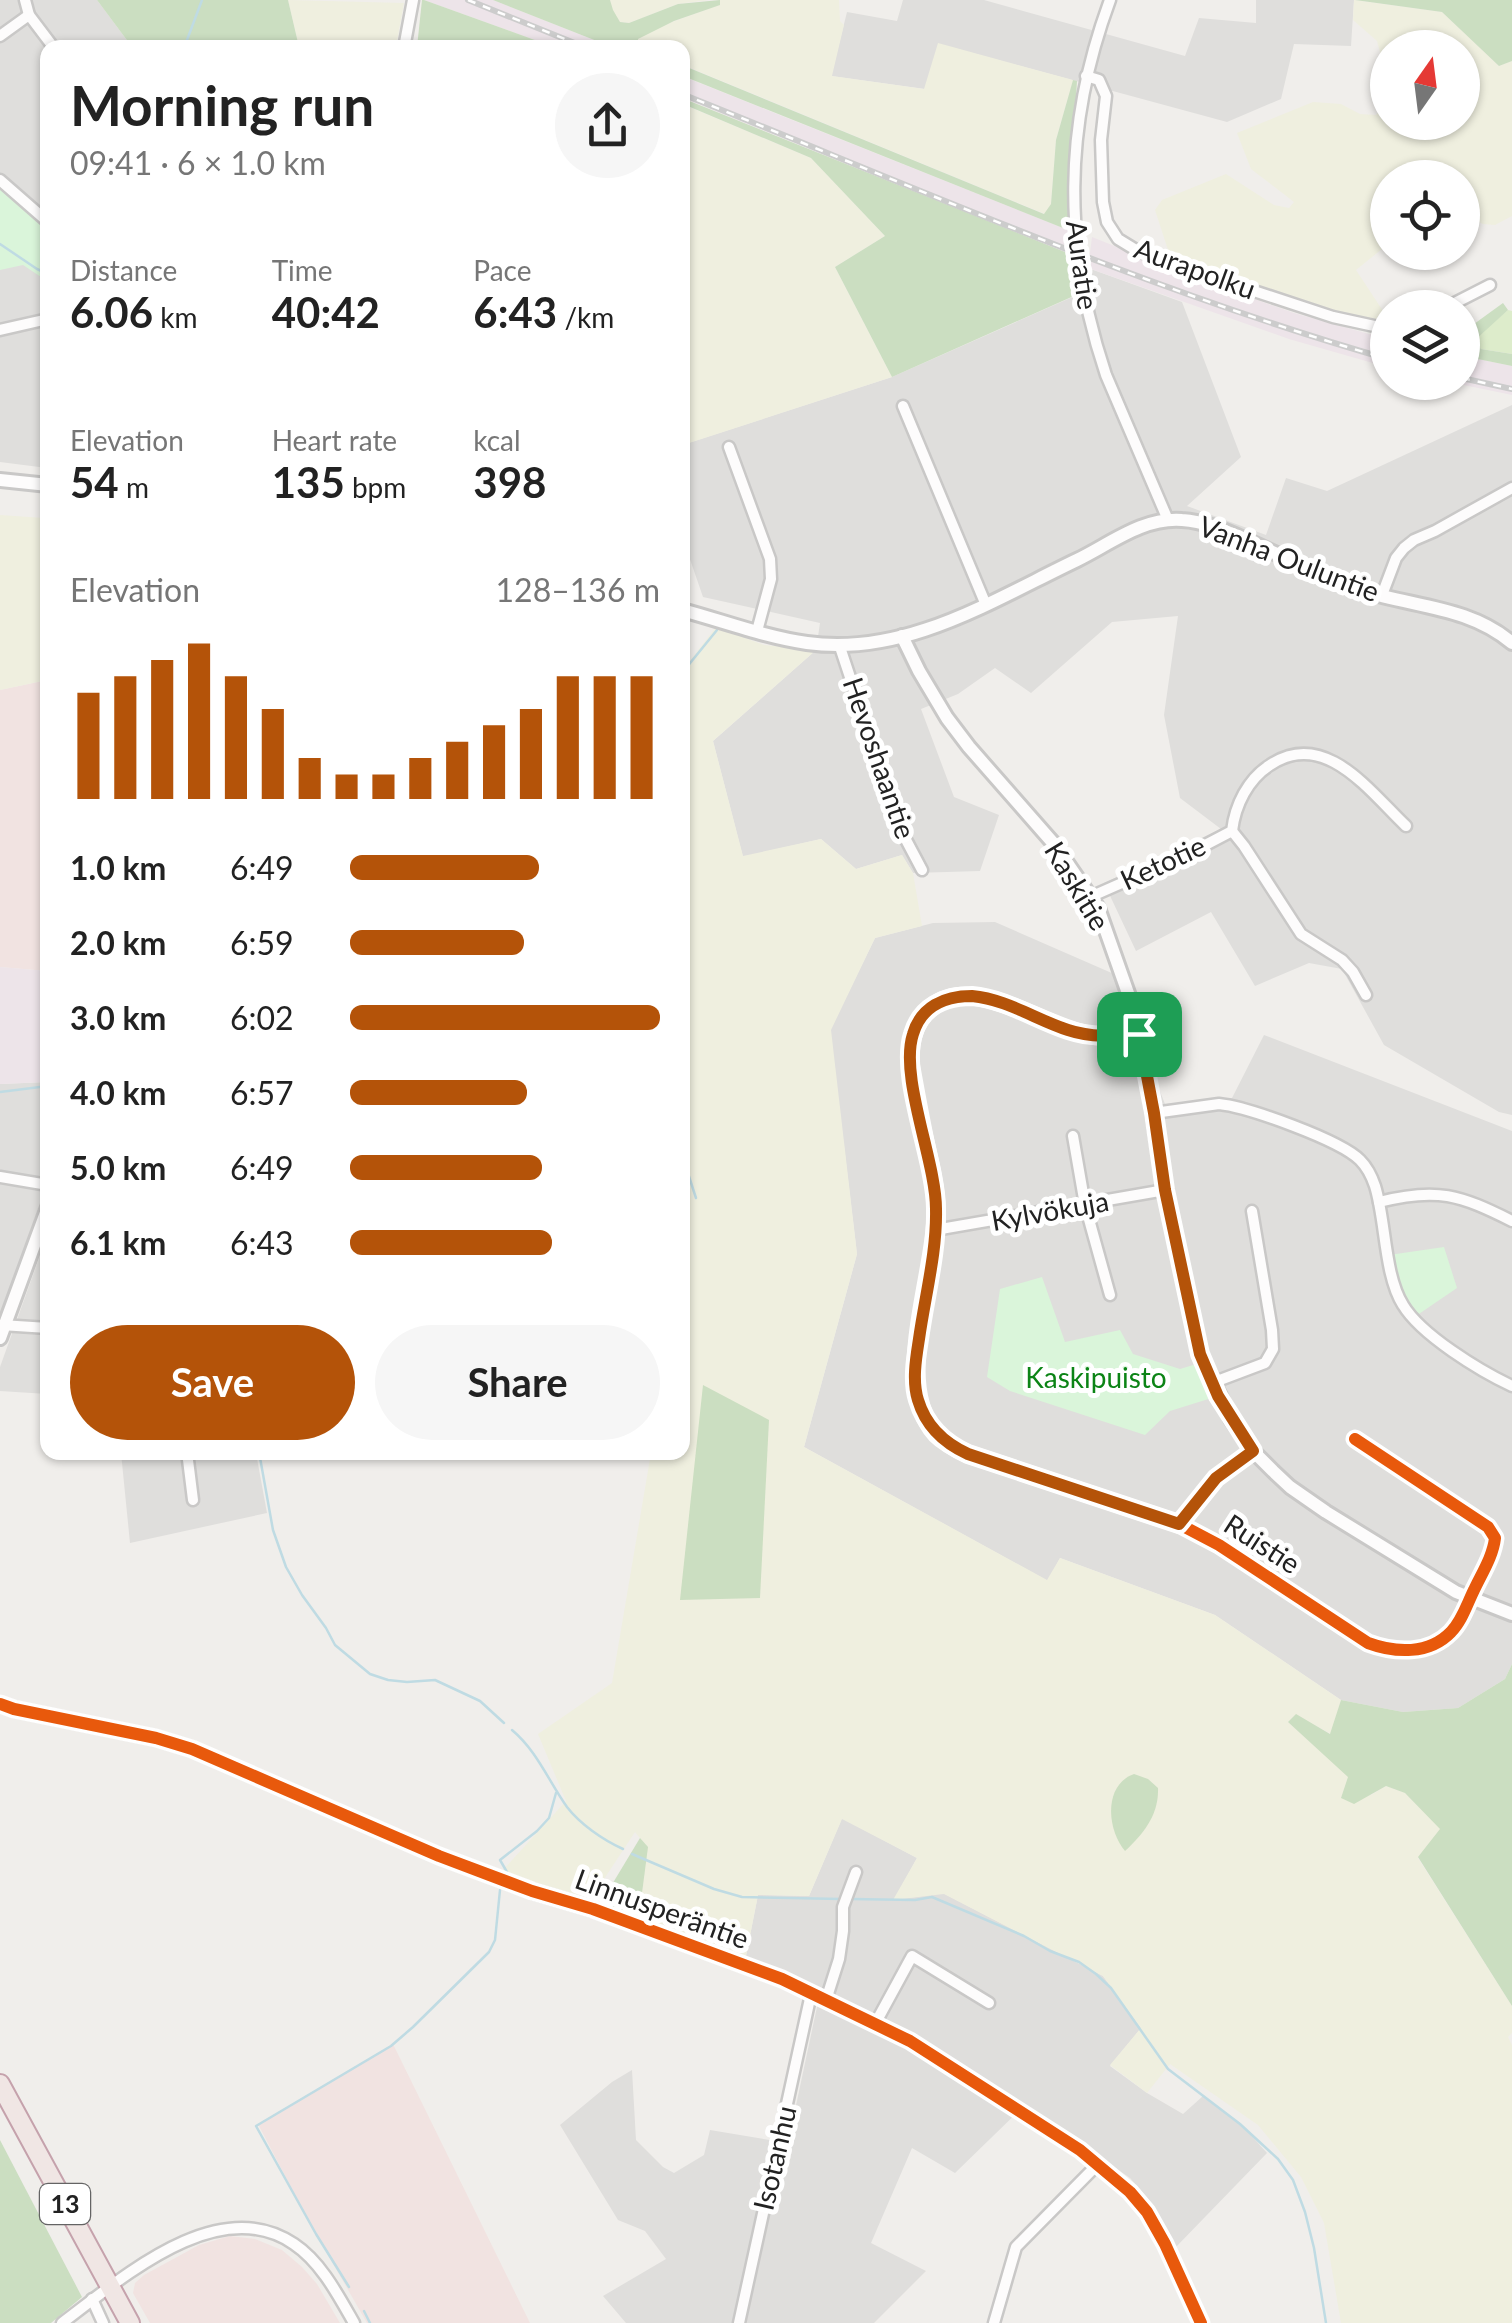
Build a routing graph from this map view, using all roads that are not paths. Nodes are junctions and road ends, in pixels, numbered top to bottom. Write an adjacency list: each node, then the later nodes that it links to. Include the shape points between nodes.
1 (25, 0): 4 (street)
2 (413, 0): 7 (street)
3 (1110, 0): 8 (street, Auratie)
4 (29, 15): 5 (street); 6 (street)
5 (0, 36)
6 (48, 40)
7 (406, 40)
8 (1086, 76): 14 (street, Aurapolku, via 1098,80 1106,96 1101,190 1118,239 1168,263); 21 (street, Auratie, via 1073,194 1082,282 1106,375)
9 (0, 180): 10 (street)
10 (40, 215)
11 (1490, 285): 12 (street)
12 (1480, 290)
13 (40, 320): 15 (street)
14 (1370, 326)
15 (0, 330)
16 (903, 406): 23 (street)
17 (729, 447): 25 (street, via 772,571)
18 (0, 480): 19 (street)
19 (40, 485)
20 (1512, 488): 22 (street, via 1404,548)
21 (1168, 520): 22 (street, Vanha Ouluntie, via 1218,528); 23 (street, Vanha Ouluntie, via 1129,531)
22 (1382, 595): 28 (street, Vanha Ouluntie, via 1468,616)
23 (986, 605): 26 (street, Vanha Ouluntie)
24 (690, 612): 25 (street, Vanha Ouluntie)
25 (756, 631): 27 (street, Vanha Ouluntie)
26 (902, 636): 27 (street, Vanha Ouluntie); 32 (street, Kaskitie, via 947,718 1054,844)
27 (840, 644): 31 (street, Hevoshaantie, via 894,810)
28 (1512, 644)
29 (1406, 826): 30 (street, Ketotie, via 1340,764 1308,752 1260,771)
30 (1232, 830): 32 (street, Ketotie); 33 (street, via 1300,934 1342,960)
31 (922, 870)
32 (1090, 898): 34 (street, Kaskitie)
33 (1366, 995)
34 (1139, 1034): 35 (street, Kaskitie); 45 (street, Ruistie, via 1086,1035 980,996 929,1008 914,1032 910,1062)
35 (1154, 1113): 39 (street, Kaskitie); 40 (street, via 1219,1104 1269,1117 1349,1151 1370,1174)
36 (1073, 1136): 41 (street)
37 (0, 1178): 38 (street)
38 (40, 1184)
39 (1165, 1190): 41 (street, Kylvökuja); 49 (street, Kaskitie)
40 (1379, 1202): 43 (street, via 1438,1193); 50 (street, via 1394,1287 1404,1307 1436,1338)
41 (1085, 1205): 45 (street, Kylvökuja); 46 (street)
42 (1252, 1210): 49 (street, via 1273,1350 1266,1363)
43 (1512, 1221)
44 (40, 1227): 48 (street)
45 (936, 1230): 55 (street, Ruistie, via 916,1382 936,1434 968,1454)
46 (1110, 1295)
47 (40, 1328): 48 (street)
48 (2, 1329)
49 (1212, 1384): 52 (street, Kaskitie)
50 (1512, 1386)
51 (1355, 1439): 56 (street, Ruistie, via 1493,1532 1495,1544)
52 (1253, 1451): 55 (street, via 1216,1478); 56 (street, Kaskitie, via 1326,1512 1432,1578)
53 (188, 1460): 54 (street)
54 (193, 1500)
55 (1179, 1524): 56 (street, Ruistie, via 1380,1647 1407,1651 1443,1639)
56 (1472, 1594): 57 (street, Kaskitie)
57 (1512, 1614)
58 (0, 1704): 60 (street, Linnusperäntie, via 192,1749 440,1856)
59 (856, 1872): 61 (street)
60 (811, 1994): 61 (street, Linnusperäntie); 72 (street, Isotanhu)
61 (826, 2000): 63 (street, Linnusperäntie)
62 (989, 2003): 63 (street, via 912,1956)
63 (875, 2024): 65 (street, Linnusperäntie)
64 (0, 2084): 66 (highway, 13)
65 (1098, 2164): 73 (street, via 1016,2248); 74 (street, Linnusperäntie, via 1147,2212)
66 (110, 2288): 67 (street); 70 (highway, 13); 71 (street, via 192,2238 249,2227 282,2237 310,2257)
67 (92, 2299): 68 (street); 69 (street)
68 (100, 2322)
69 (62, 2323)
70 (130, 2323)
71 (354, 2323)
72 (740, 2323)
73 (994, 2323)
74 (1200, 2323)

